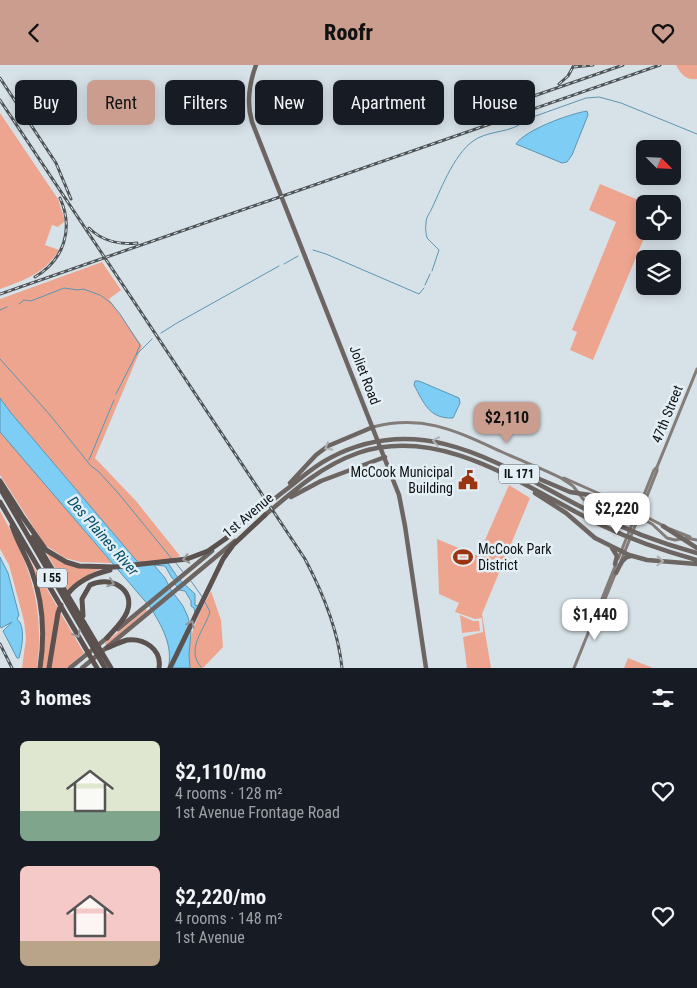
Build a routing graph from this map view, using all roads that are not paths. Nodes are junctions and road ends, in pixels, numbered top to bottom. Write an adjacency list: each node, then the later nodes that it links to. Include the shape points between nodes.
1 (256, 65): 3 (main road, Joliet Road, via 248,99 252,122)
2 (697, 369): 6 (street, 47th Street)
3 (373, 427): 5 (main road, Joliet Road); 7 (street, via 400,422 437,425); 11 (main road, one-way to 11, via 322,450)
4 (470, 452): 11 (main road, 1st Avenue / IL 171, one-way to 11, via 438,442 390,439 344,451 323,461); 12 (main road); 29 (main road, IL 171, via 638,534)
5 (385, 457): 13 (main road); 48 (main road, Joliet Road, via 401,503)
6 (657, 467): 16 (street, 47th Street); 19 (street, 47th Street)
7 (551, 473): 12 (street, via 569,483); 14 (street)
8 (506, 476): 13 (main road, 1st Avenue / IL 171, via 444,450 405,445 352,455 329,466); 26 (main road, via 566,513); 31 (main road, IL 171, via 620,534)
9 (0, 481): 18 (highway)
10 (0, 488): 44 (highway, I 55)
11 (285, 489): 23 (main road, 1st Avenue)
12 (579, 494): 14 (main road); 19 (street, via 591,504 612,505)
13 (289, 497): 20 (main road, 1st Avenue / IL 171)
14 (609, 497): 17 (street)
15 (0, 502): 21 (highway, I 55)
16 (640, 502): 17 (street); 19 (street, 47th Street)
17 (628, 507): 19 (street)
18 (20, 513): 33 (highway, via 54,556 79,566); 36 (highway)
19 (637, 514): 22 (street); 24 (street, via 667,538); 28 (street, 47th Street)
20 (266, 515): 38 (main road, 1st Avenue / IL 171); 47 (highway, one-way to 20, via 222,559)
21 (8, 517): 39 (highway, I 55, one-way to 39); 40 (highway, via 32,571 40,604 43,637)
22 (663, 526): 24 (main road); 25 (street)
23 (228, 537): 33 (highway, one-way to 33, via 194,557); 37 (main road, 1st Avenue)
24 (680, 538): 25 (street); 27 (main road)
25 (697, 540)
26 (611, 547): 28 (main road); 32 (main road, via 616,553)
27 (697, 548)
28 (623, 552): 30 (main road); 32 (street, 47th Street); 34 (street, 47th Street)
29 (697, 553)
30 (632, 557): 31 (main road, one-way to 31); 34 (main road, via 622,561)
31 (697, 562)
32 (616, 565): 35 (street, 47th Street)
33 (105, 569): 41 (highway, via 71,589 58,613)
34 (616, 573): 35 (street, 47th Street)
35 (599, 607): 49 (street, 47th Street)
36 (87, 626): 37 (highway, one-way to 37, via 82,607 90,585 104,580 118,585 127,597 127,612); 45 (highway)
37 (105, 639): 42 (main road, 1st Avenue)
38 (107, 647): 43 (main road, IL 171); 46 (highway, via 126,641 146,643 157,653)
39 (96, 667)
40 (40, 668)
41 (49, 668)
42 (70, 668)
43 (82, 668)
44 (105, 668)
45 (112, 668)
46 (159, 668)
47 (170, 668)
48 (426, 668)
49 (574, 668)

